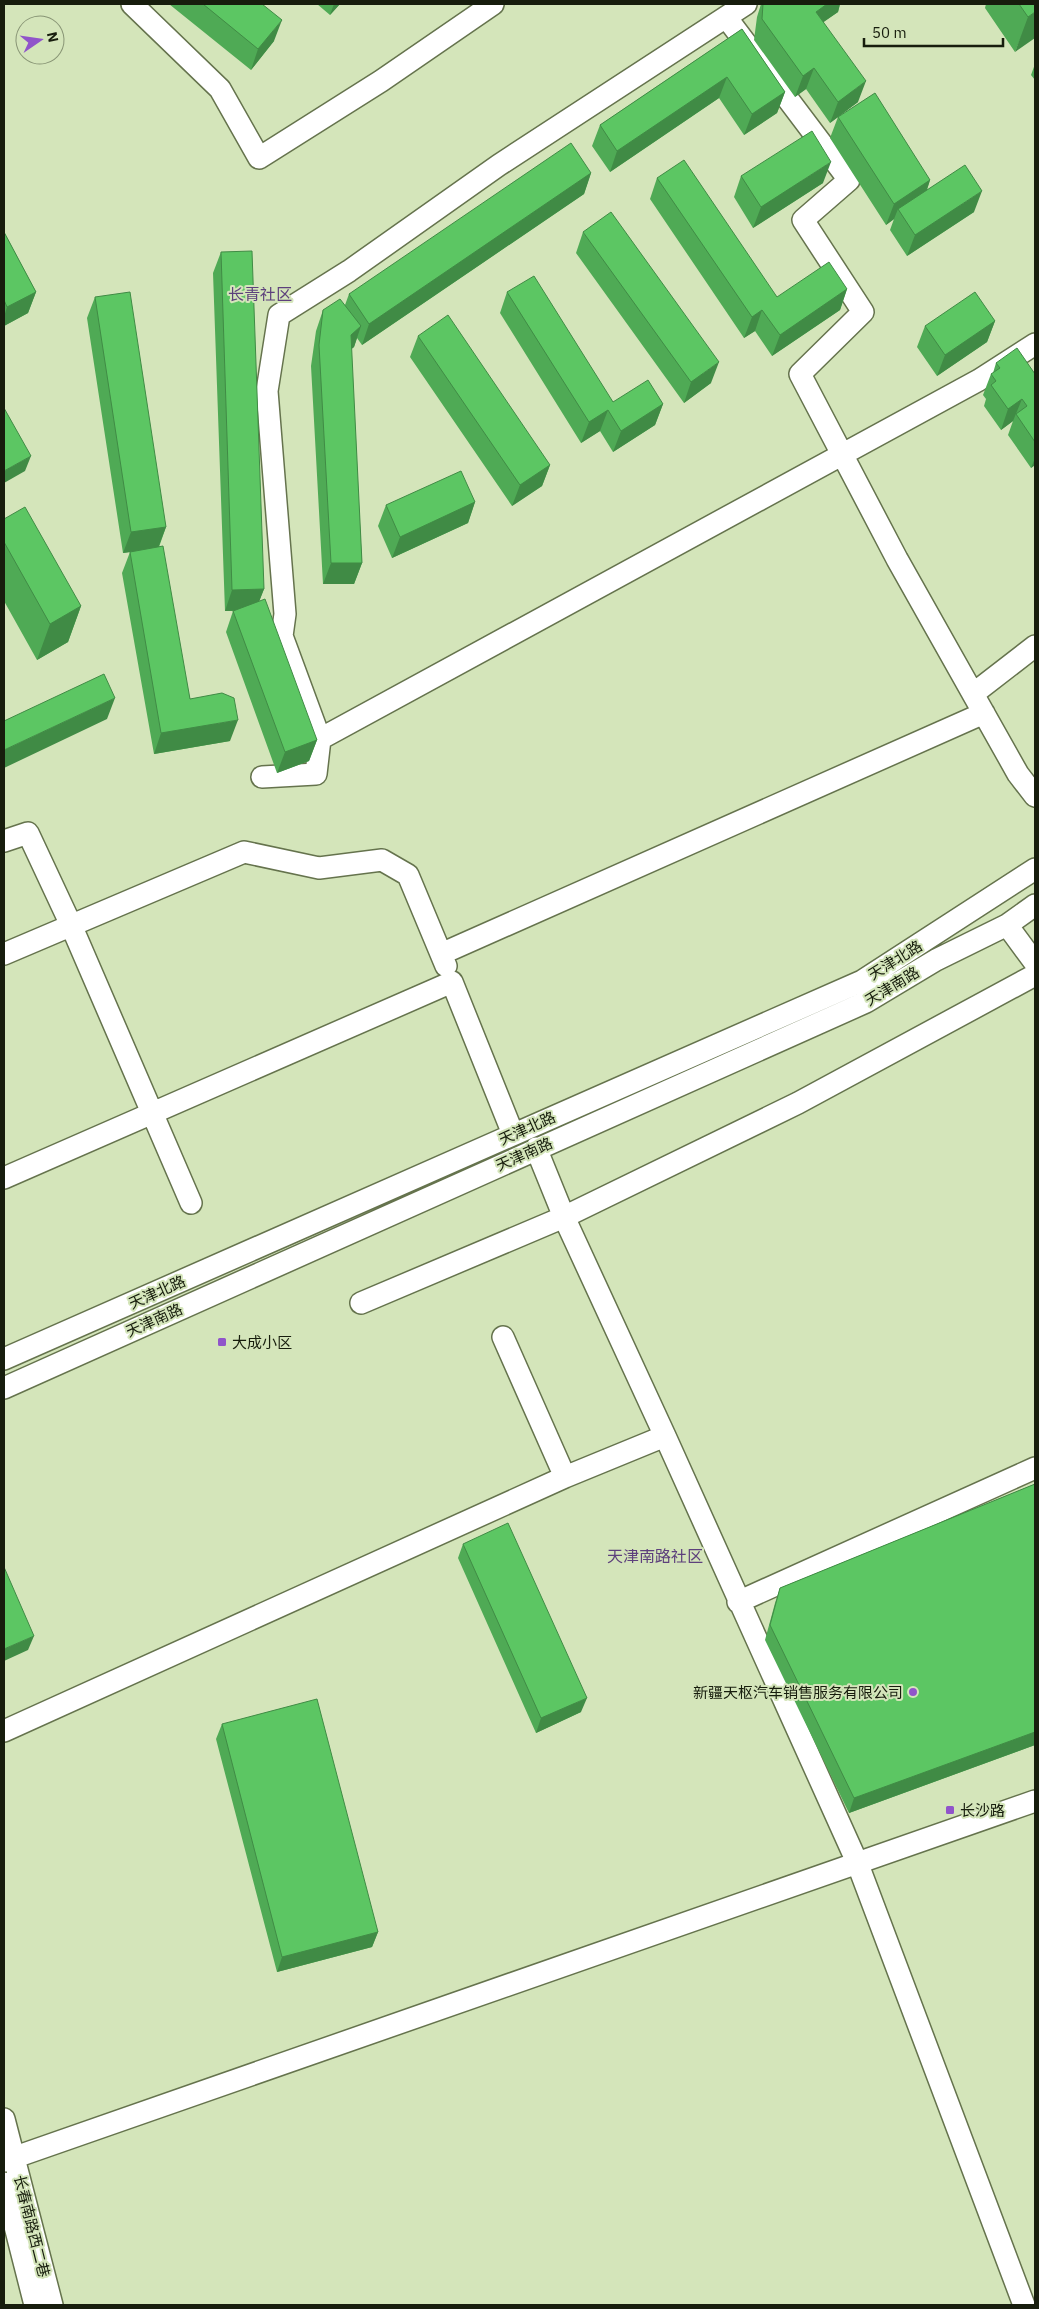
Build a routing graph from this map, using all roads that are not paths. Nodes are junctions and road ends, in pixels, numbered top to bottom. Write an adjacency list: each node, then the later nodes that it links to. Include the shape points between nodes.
1 (132, 4): 2 (street, via 220,89 259,158)
2 (494, 4)
3 (746, 4): 4 (street)
4 (726, 18): 6 (street, via 848,180 803,220 863,312 800,374); 10 (street, via 499,165 349,271 279,315 267,391 285,614 282,636)
5 (1035, 344): 6 (street, via 979,380)
6 (842, 455): 8 (street); 10 (street)
7 (1035, 646): 8 (street)
8 (973, 694): 9 (street)
9 (984, 713): 12 (street, via 1018,774); 19 (street)
10 (320, 739): 11 (street, via 316,774)
11 (262, 777)
12 (1035, 796)
13 (4, 841): 16 (street, via 28,833)
14 (1035, 869): 24 (street, 天津北路, via 862,981)
15 (1035, 905): 17 (street, 天津南路)
16 (71, 924): 18 (street); 19 (street, via 244,852 319,868 382,860 408,876); 23 (street)
17 (1007, 925): 20 (street); 25 (street, 天津南路, via 936,960 866,1002)
18 (4, 954)
19 (440, 954): 22 (street)
20 (1035, 963)
21 (1035, 975): 28 (street, via 798,1103)
22 (452, 982): 23 (street); 24 (street)
23 (152, 1113): 26 (street); 27 (street)
24 (513, 1134): 31 (street, 天津北路)
25 (536, 1148): 28 (street); 32 (street, 天津南路)
26 (4, 1178)
27 (192, 1203)
28 (564, 1218): 29 (street); 34 (street)
29 (361, 1303)
30 (503, 1337): 36 (street)
31 (8, 1357): 32 (street)
32 (25, 1379): 33 (street, 天津南路)
33 (4, 1388)
34 (665, 1436): 36 (street); 37 (street)
35 (1035, 1468): 37 (street)
36 (565, 1477): 38 (street)
37 (738, 1602): 40 (street)
38 (4, 1731)
39 (1035, 1801): 40 (street)
40 (857, 1862): 42 (street); 44 (street)
41 (4, 2119): 42 (street, 长春南路西二巷)
42 (9, 2159): 46 (street, 长春南路西二巷)
43 (4, 2183): 45 (street, 长春南路西二巷)
44 (1027, 2298)
45 (35, 2305)
46 (52, 2305)

